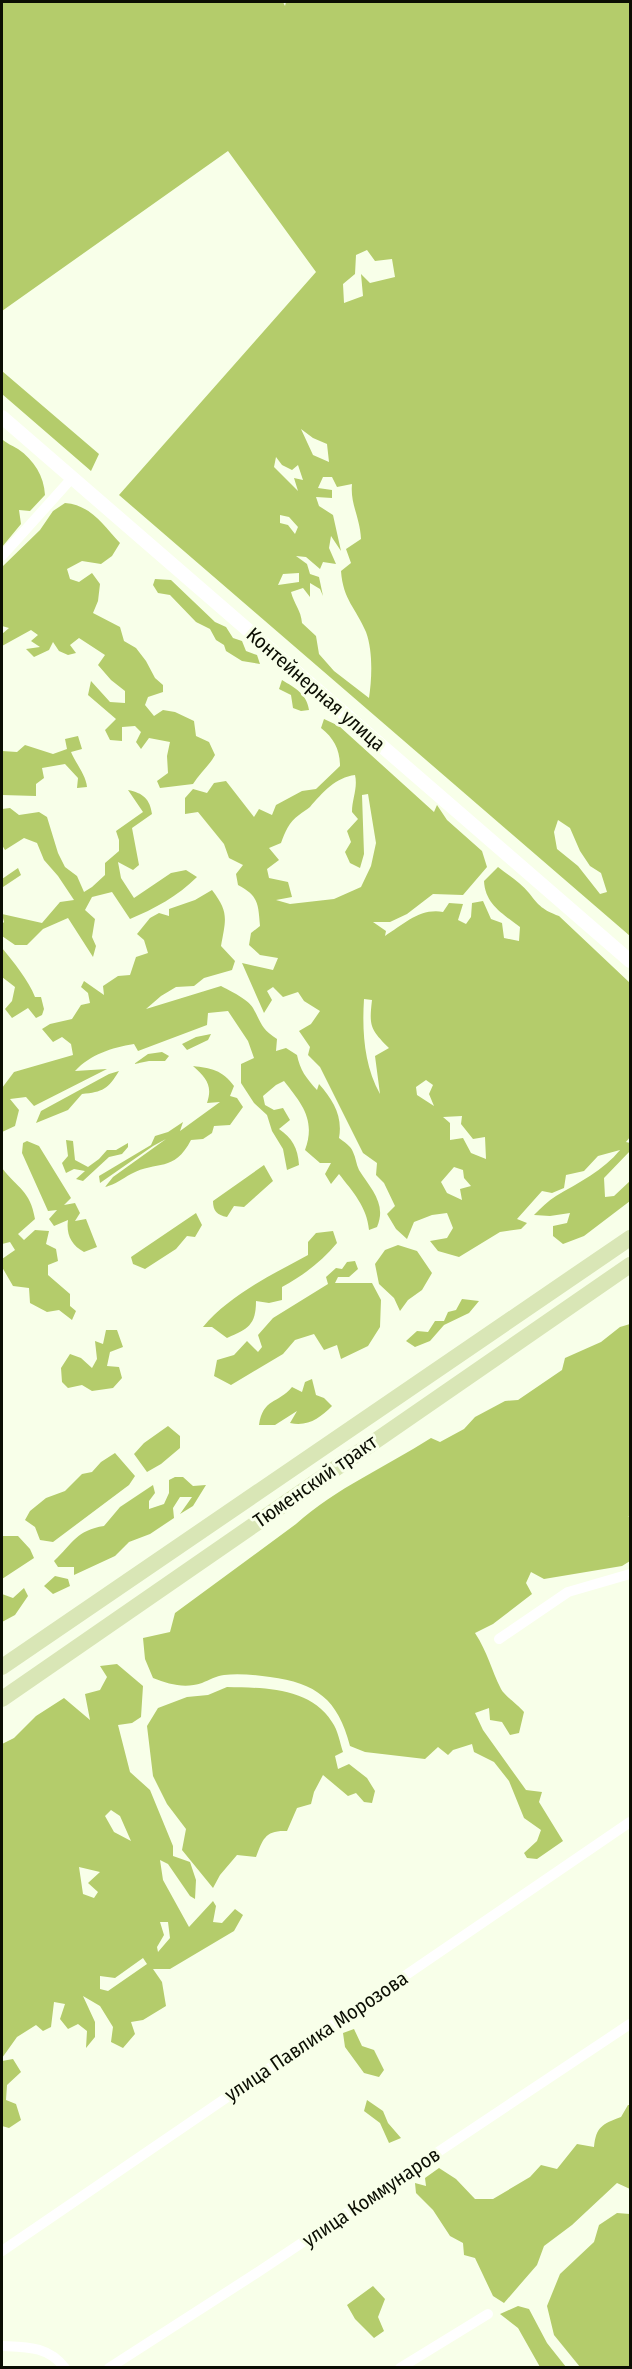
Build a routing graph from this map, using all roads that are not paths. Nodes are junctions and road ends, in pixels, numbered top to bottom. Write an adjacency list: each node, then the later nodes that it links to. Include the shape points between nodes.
1 (2, 417): 2 (street, Контейнерная улица)
2 (72, 478): 3 (street); 4 (street, Контейнерная улица)
3 (2, 556)
4 (630, 961)
5 (630, 1238): 9 (main road, Тюменский тракт)
6 (630, 1265): 10 (main road, Тюменский тракт)
7 (630, 1574): 8 (street, via 568,1592)
8 (498, 1639)
9 (2, 1667)
10 (2, 1699)
11 (630, 1822): 13 (street, улица Павлика Морозова)
12 (630, 2024): 17 (street, улица Коммунаров)
13 (2, 2251)
14 (488, 2314): 18 (street)
15 (2, 2346): 16 (street, via 43,2349)
16 (65, 2367)
17 (109, 2367)
18 (400, 2367)

